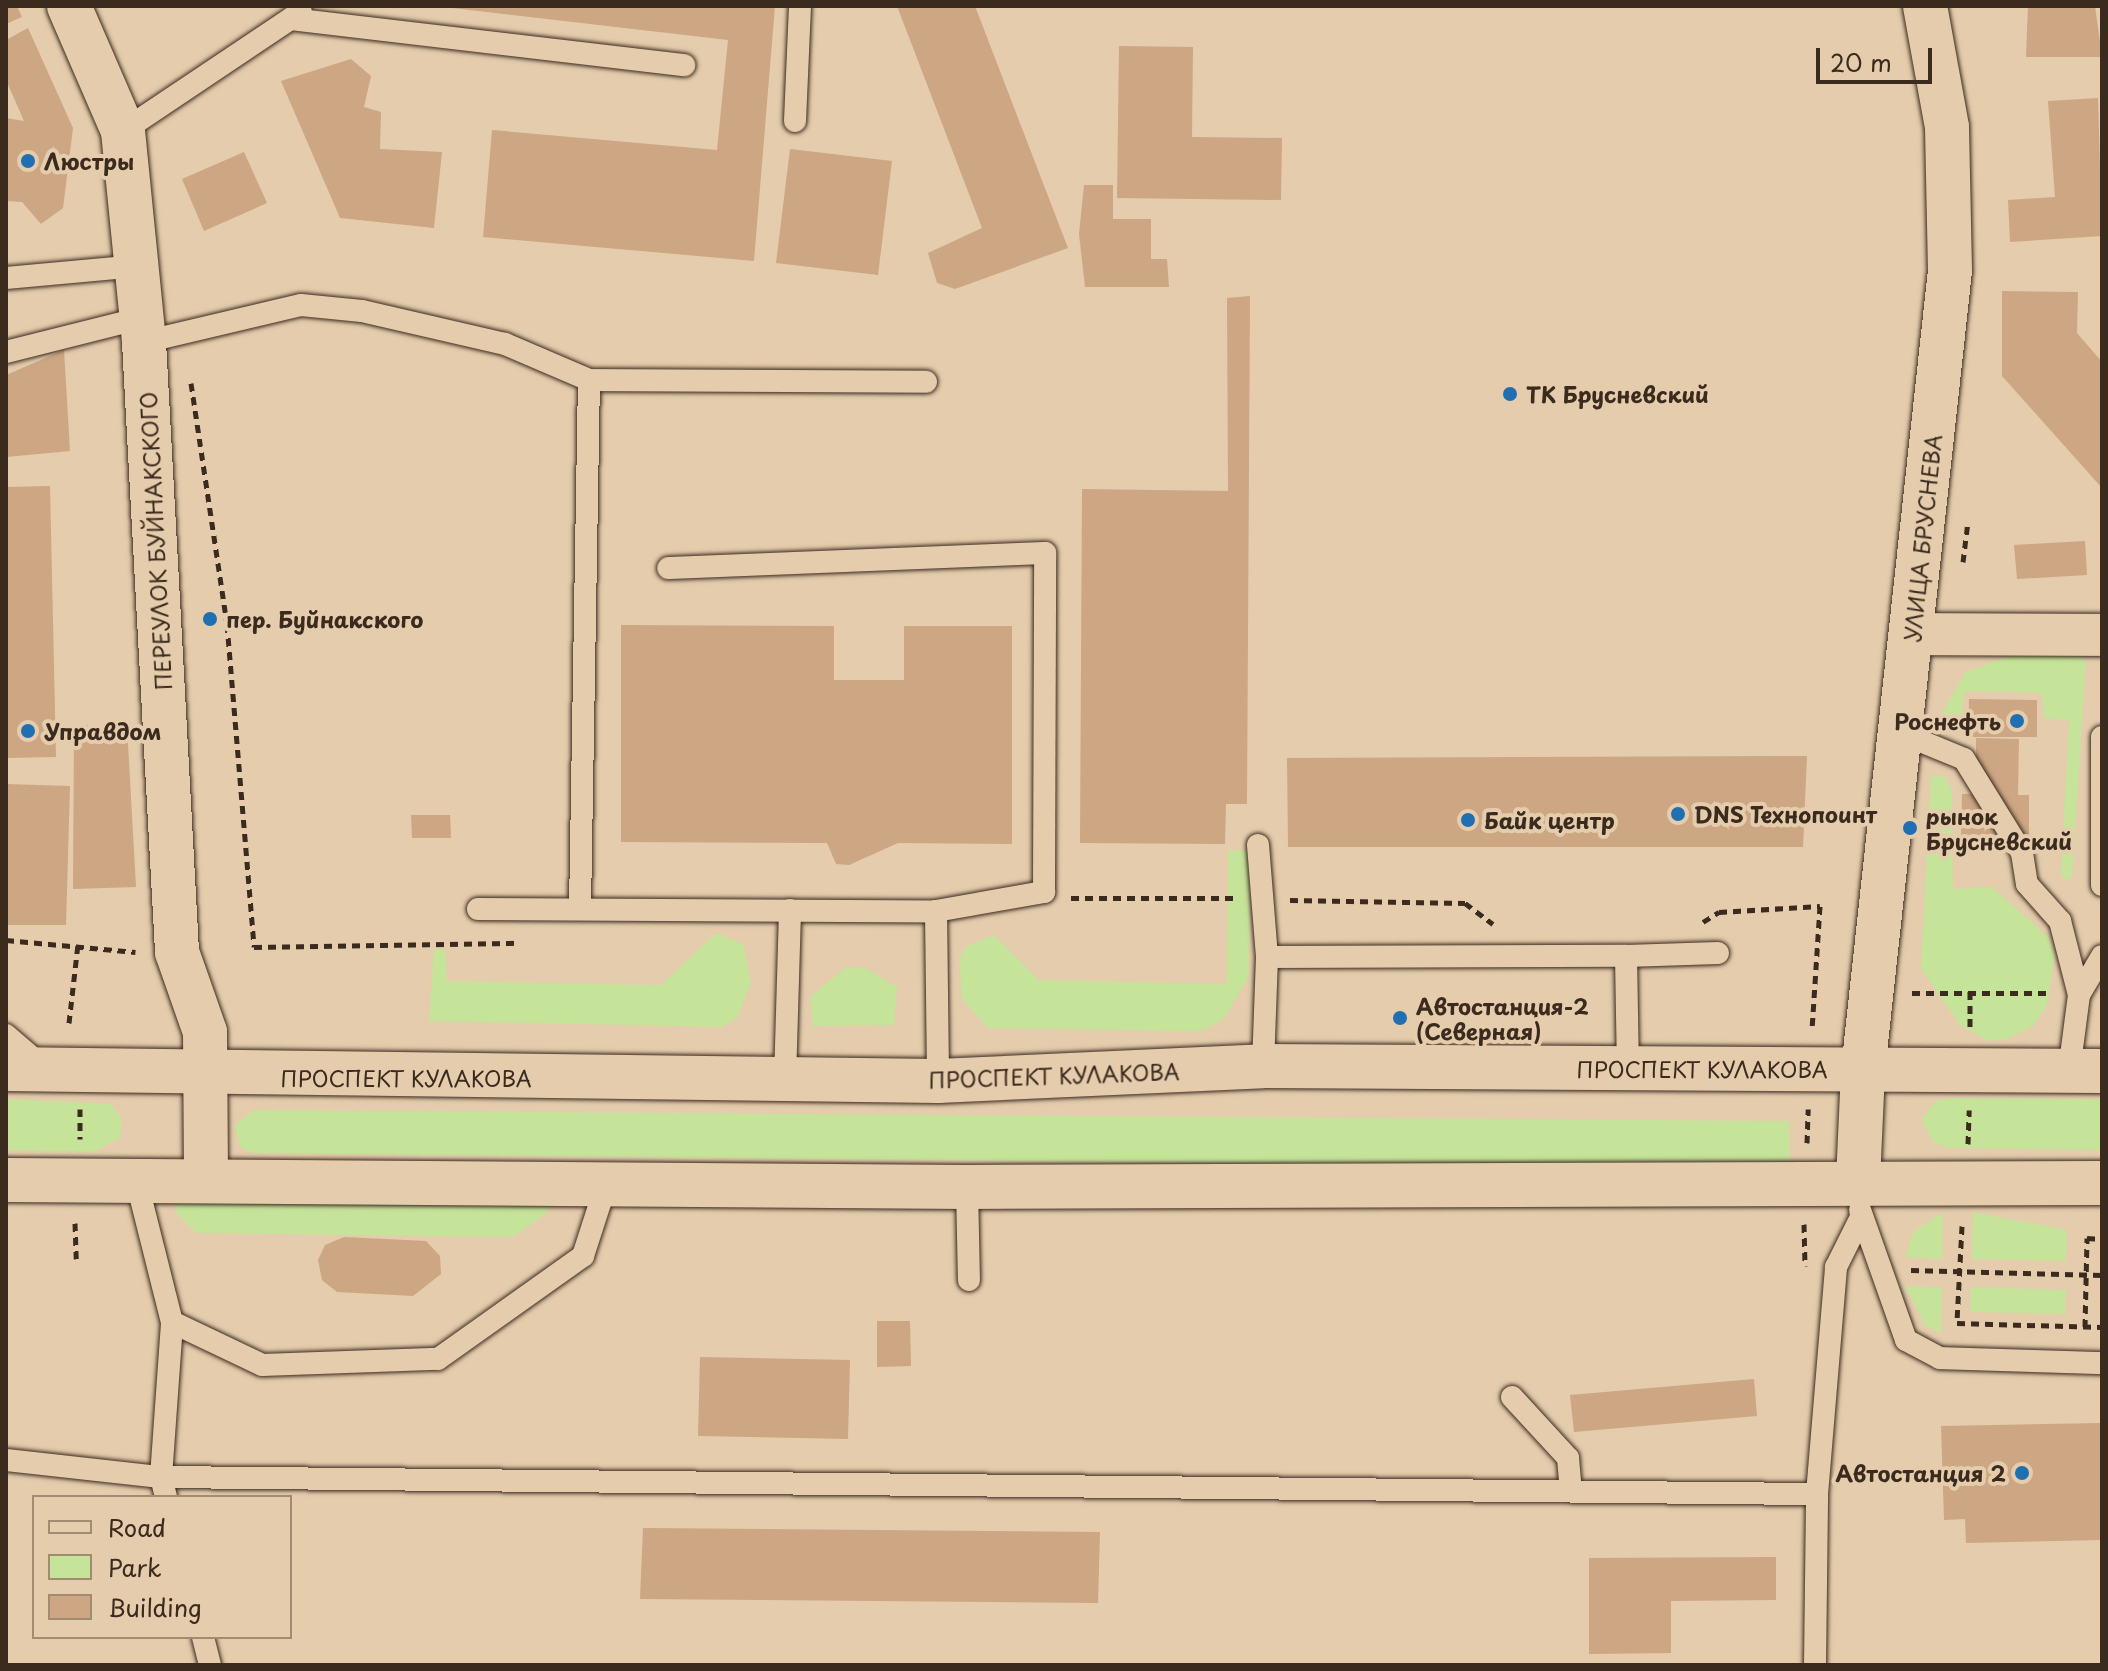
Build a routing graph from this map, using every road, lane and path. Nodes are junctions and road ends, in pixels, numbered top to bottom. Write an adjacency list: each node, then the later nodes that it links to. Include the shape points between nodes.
1 (69, 6): 7 (main road, ПЕРЕУЛОК БУЙНАКСКОГО)
2 (800, 6): 6 (lane)
3 (1925, 6): 15 (main road, УЛИЦА БРУСНЕВА, via 1953,197)
4 (300, 12): 5 (lane); 7 (lane)
5 (684, 65)
6 (795, 121)
7 (123, 131): 8 (main road, ПЕРЕУЛОК БУЙНАКСКОГО)
8 (137, 266): 9 (lane); 10 (main road, ПЕРЕУЛОК БУЙНАКСКОГО)
9 (6, 278)
10 (157, 332): 11 (lane); 12 (lane, via 301,305 362,311 505,344); 28 (path, via 227,624); 29 (main road, ПЕРЕУЛОК БУЙНАКСКОГО)
11 (6, 352)
12 (589, 380): 13 (lane); 23 (lane)
13 (926, 382)
14 (668, 568): 25 (lane, via 1045,553 1044,892)
15 (1912, 634): 16 (street); 17 (main road, УЛИЦА БРУСНЕВА)
16 (2102, 635)
17 (1901, 733): 36 (lane, via 1964,759 2022,853 2027,884 2060,921); 43 (main road, УЛИЦА БРУСНЕВА)
18 (2102, 737): 20 (lane)
19 (1258, 845): 33 (lane)
20 (2102, 885)
21 (1820, 906): 39 (path)
22 (478, 909): 23 (lane)
23 (580, 909): 24 (lane)
24 (790, 910): 25 (lane); 46 (lane)
25 (936, 911): 47 (lane)
26 (6, 940): 27 (path)
27 (78, 944): 29 (path); 37 (path)
28 (254, 947)
29 (177, 952): 45 (main road, ПЕРЕУЛОК БУЙНАКСКОГО, via 205,1032)
30 (1718, 953): 31 (lane)
31 (1626, 956): 33 (lane); 41 (lane)
32 (2102, 956): 36 (lane)
33 (1267, 957): 40 (lane)
34 (2102, 975): 36 (lane)
35 (1911, 993): 36 (path)
36 (2079, 995): 44 (lane)
37 (69, 1023)
38 (6, 1035): 48 (lane)
39 (1811, 1044)
40 (1263, 1066): 41 (main road, ПРОСПЕКТ КУЛАКОВА); 47 (main road, ПРОСПЕКТ КУЛАКОВА)
41 (1628, 1068): 43 (main road, ПРОСПЕКТ КУЛАКОВА)
42 (6, 1069): 48 (main road, ПРОСПЕКТ КУЛАКОВА)
43 (1863, 1070): 44 (main road, ПРОСПЕКТ КУЛАКОВА); 58 (main road, УЛИЦА БРУСНЕВА)
44 (2086, 1071)
45 (207, 1076): 46 (main road, ПРОСПЕКТ КУЛАКОВА); 48 (main road, ПРОСПЕКТ КУЛАКОВА); 54 (main road, ПЕРЕУЛОК БУЙНАКСКОГО)
46 (785, 1080): 47 (main road, ПРОСПЕКТ КУЛАКОВА)
47 (938, 1081)
48 (64, 1086): 50 (path)
49 (1808, 1102): 51 (path)
50 (80, 1151)
51 (1807, 1152)
52 (136, 1179): 53 (main road); 54 (main road); 68 (lane)
53 (6, 1180)
54 (206, 1180): 56 (main road)
55 (2102, 1183): 58 (main road)
56 (606, 1185): 57 (main road); 68 (lane, via 583,1256 438,1359 262,1365)
57 (967, 1187): 58 (main road); 67 (lane)
58 (1859, 1200): 63 (lane); 64 (lane)
59 (1804, 1219): 63 (path, via 1802,1266)
60 (77, 1223): 62 (path)
61 (2102, 1239): 65 (path, via 2087,1238)
62 (76, 1259)
63 (1836, 1267): 77 (lane)
64 (1879, 1269): 65 (path); 72 (lane, via 1906,1340 1940,1358)
65 (2086, 1275): 66 (path); 70 (path)
66 (2102, 1275)
67 (969, 1280)
68 (172, 1322): 75 (lane)
69 (1957, 1323): 70 (path)
70 (2085, 1327): 71 (path); 72 (path)
71 (2102, 1327)
72 (2093, 1362)
73 (1512, 1397): 76 (lane, via 1568,1458)
74 (6, 1460): 75 (lane)
75 (163, 1487): 76 (lane)
76 (1571, 1491): 77 (lane)
77 (1817, 1494): 80 (lane)
78 (204, 1639): 79 (lane)
79 (210, 1665)
80 (1815, 1665)

